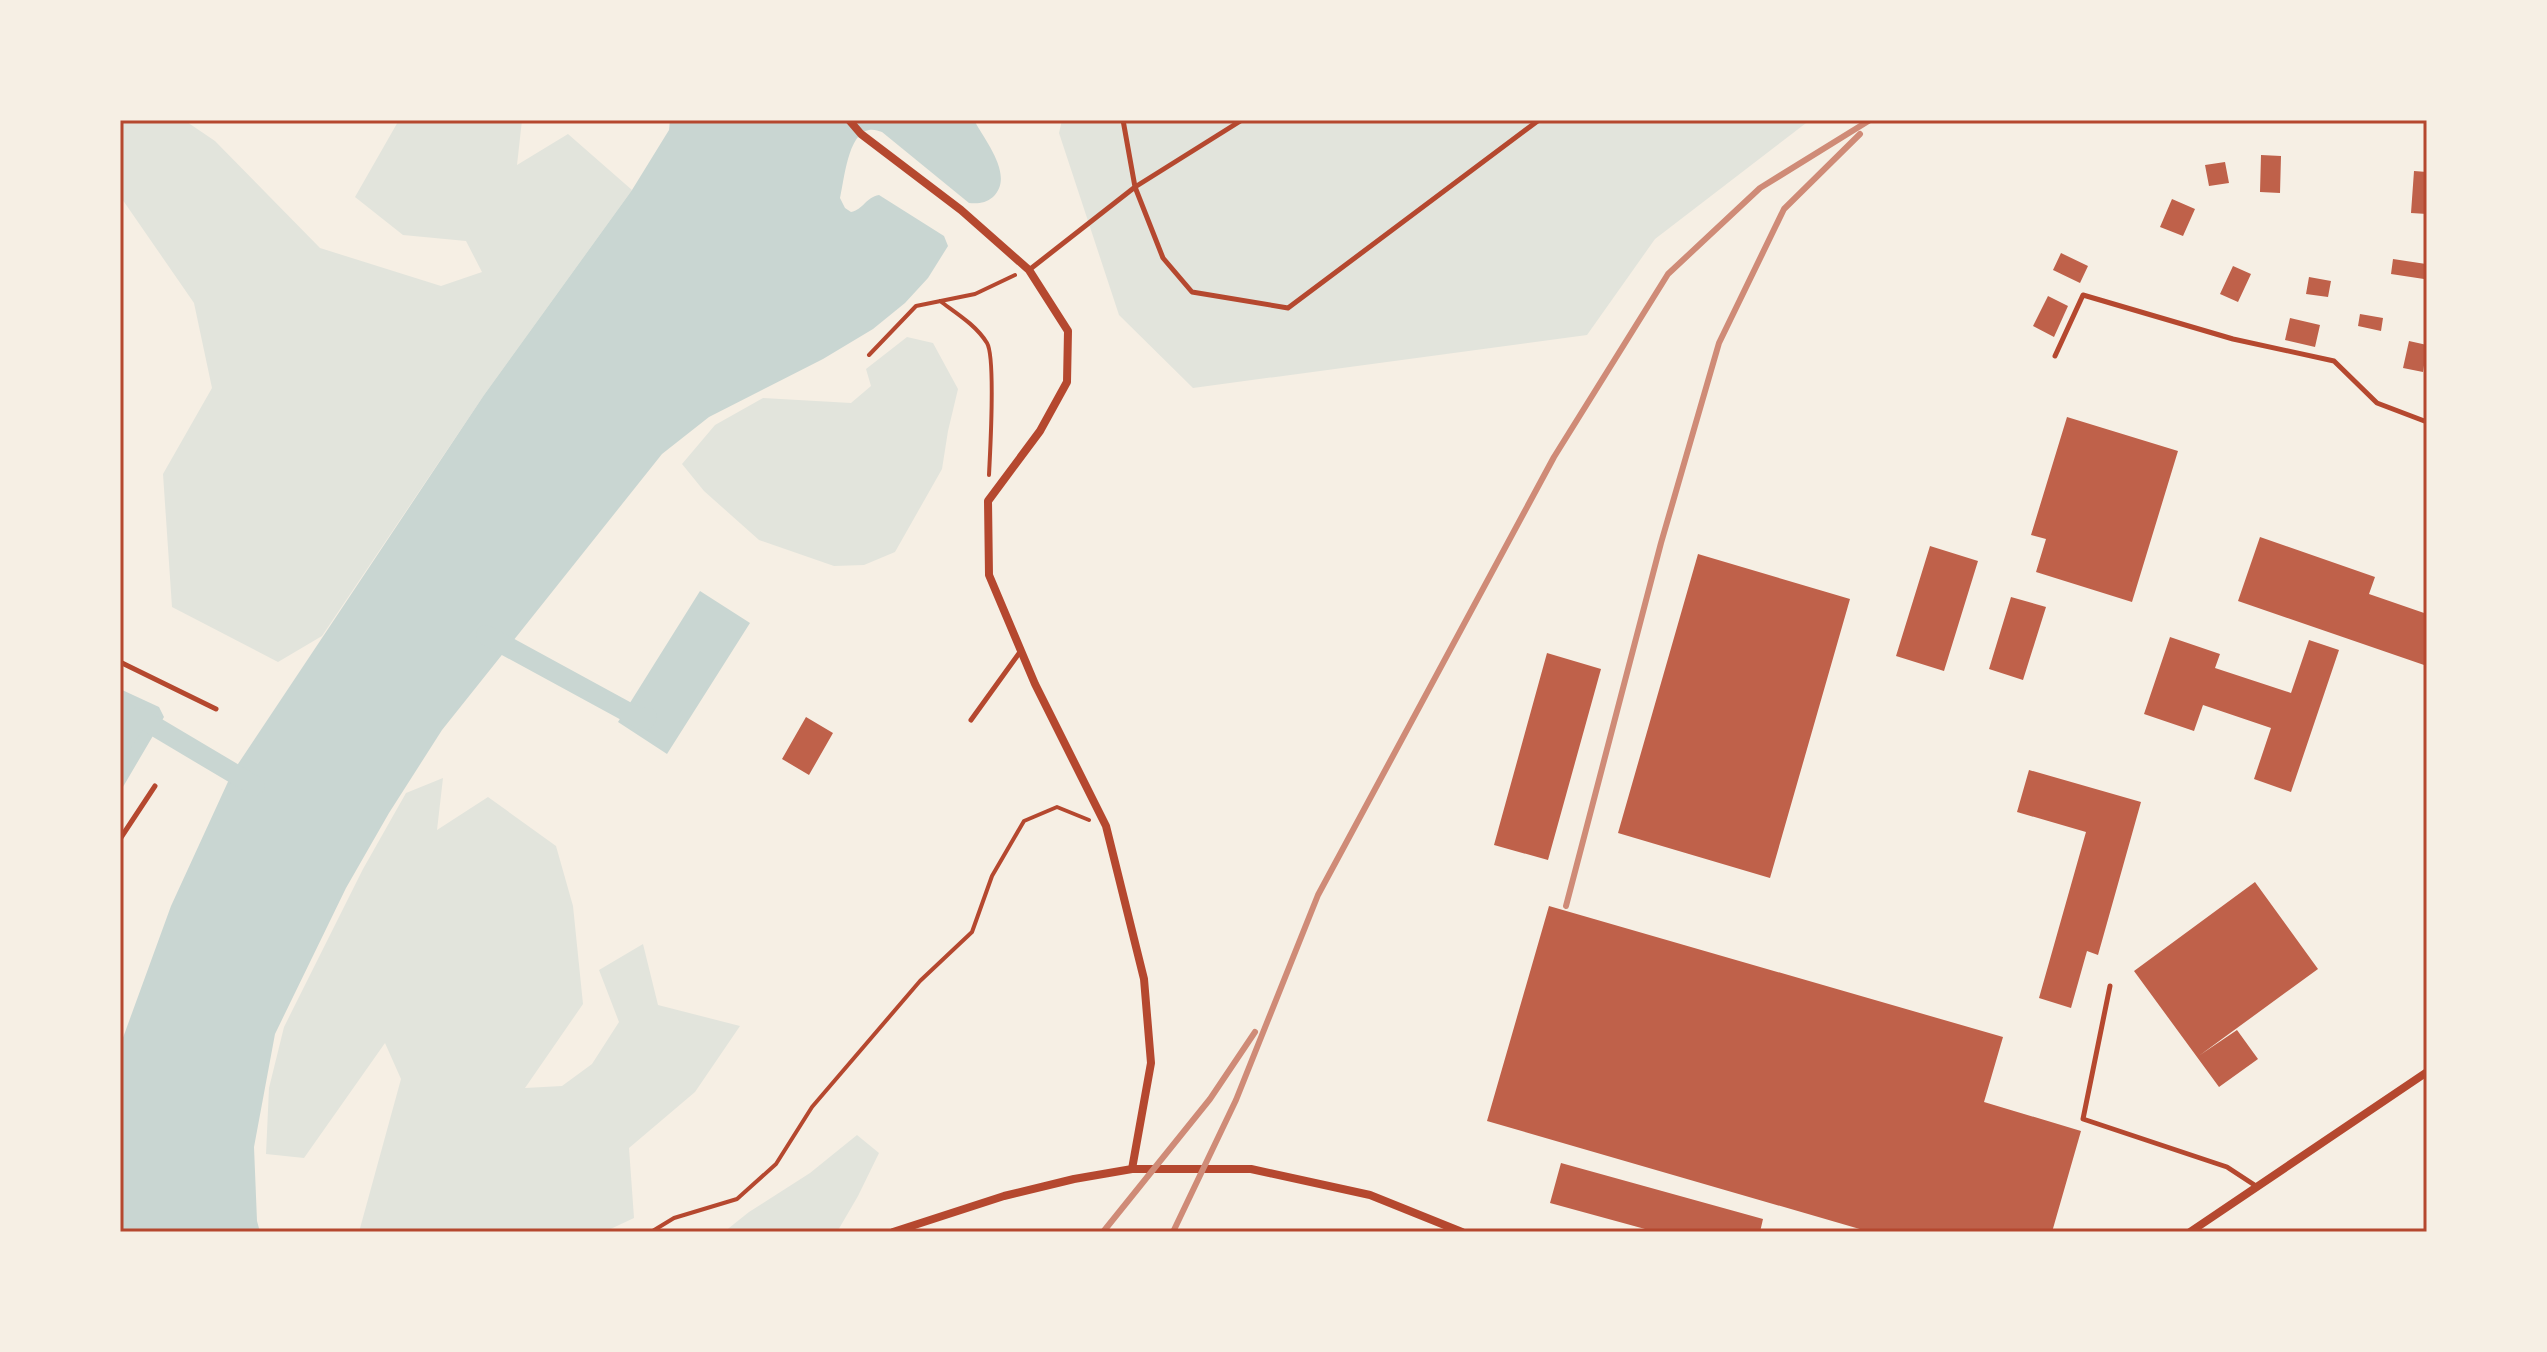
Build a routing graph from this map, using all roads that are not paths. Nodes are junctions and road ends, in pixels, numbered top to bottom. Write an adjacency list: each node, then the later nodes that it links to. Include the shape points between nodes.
1 (849, 120): 6 (street)
2 (1123, 120): 5 (lane)
3 (1242, 120): 5 (lane)
4 (1539, 120): 5 (lane, via 1288,308 1192,292 1163,258)
5 (1135, 187): 6 (lane)
6 (1029, 270): 9 (street, via 1068,331 1067,382 1040,431 988,501 989,575)
7 (2055, 356): 8 (lane, via 2083,295 2233,339 2334,361 2377,403)
8 (2427, 422)
9 (1021, 651): 12 (lane); 17 (street, via 1106,826 1144,979 1151,1063)
10 (120, 662): 11 (lane)
11 (216, 709)
12 (971, 720)
13 (155, 786): 14 (lane)
14 (120, 839)
15 (2110, 986): 18 (lane, via 2083,1119 2227,1167)
16 (2427, 1072): 18 (street)
17 (1132, 1169): 19 (street, via 1004,1196); 20 (street, via 1251,1169 1370,1195)
18 (2256, 1187): 21 (street)
19 (893, 1232)
20 (1462, 1232)
21 (2190, 1232)

